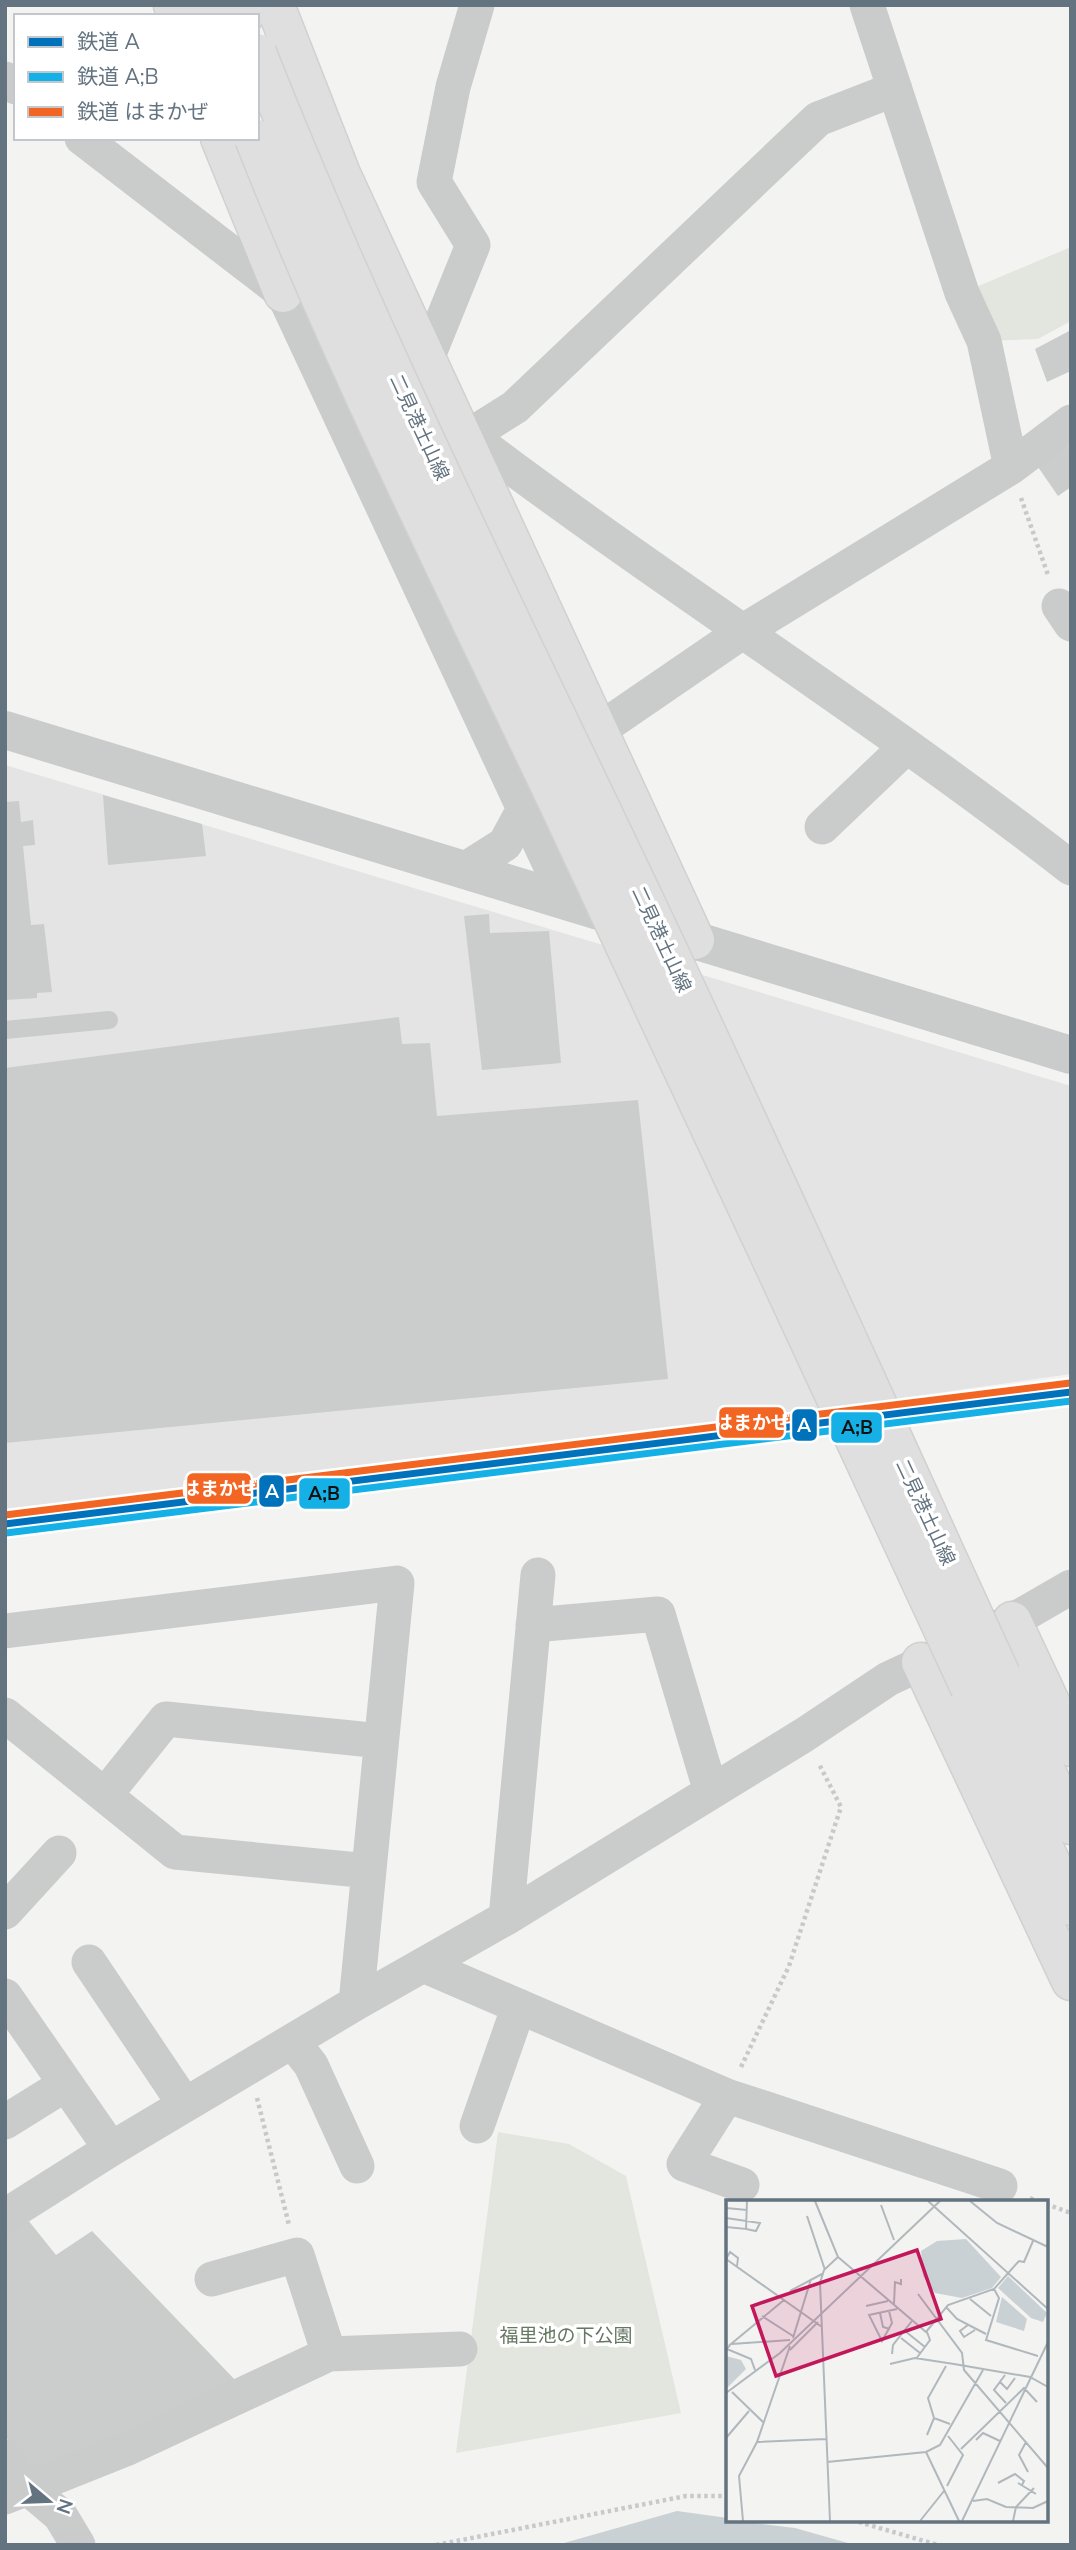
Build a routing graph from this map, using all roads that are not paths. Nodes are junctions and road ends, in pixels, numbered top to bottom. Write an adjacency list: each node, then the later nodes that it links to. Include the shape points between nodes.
1 (275, 5): 10 (main road, via 341,174)
2 (477, 5): 10 (street, via 453,87 434,182 473,245)
3 (867, 5): 5 (street)
4 (259, 57): 33 (main road, 二見港土山線, bridge, via 301,164 427,442 657,926)
5 (895, 89): 12 (street, via 818,119 515,407); 13 (street, via 962,293 984,341)
6 (85, 140): 9 (street)
7 (221, 140): 9 (main road)
8 (255, 140): 33 (main road, 二見港土山線, bridge, via 369,404 627,950)
9 (283, 293): 12 (street); 18 (street)
10 (426, 361): 12 (main road)
11 (1071, 422): 13 (street)
12 (463, 431): 14 (street); 16 (main road)
13 (1011, 467): 14 (street)
14 (742, 632): 16 (street); 17 (street)
15 (5, 730): 21 (street)
16 (599, 730): 18 (street); 23 (main road)
17 (906, 747): 19 (street); 20 (street)
18 (525, 807): 21 (street, via 505,844); 22 (street)
19 (822, 827)
20 (1071, 867)
21 (464, 870): 22 (street)
22 (568, 903): 23 (street)
23 (695, 940): 26 (street)
24 (109, 1020): 25 (lane)
25 (5, 1030)
26 (1071, 1055)
27 (538, 1575): 30 (street)
28 (1071, 1587): 29 (street)
29 (1012, 1621): 32 (street); 36 (main road)
30 (533, 1625): 37 (street, via 658,1614); 44 (street)
31 (5, 1631): 35 (street, via 397,1583)
32 (921, 1662): 37 (street); 47 (main road)
33 (985, 1681): 39 (main road, 二見港土山線); 42 (main road, 二見港土山線)
34 (12, 1733): 38 (street)
35 (381, 1741): 38 (street, via 166,1719); 41 (street)
36 (1071, 1747)
37 (711, 1792): 44 (street)
38 (105, 1795): 41 (street, via 175,1852)
39 (1071, 1825)
40 (59, 1853): 43 (street)
41 (369, 1871): 49 (street)
42 (1071, 1906)
43 (5, 1912)
44 (506, 1917): 46 (street)
45 (89, 1962): 54 (street)
46 (423, 1965): 49 (street); 50 (street)
47 (1071, 1980)
48 (5, 1996): 52 (street)
49 (356, 2003): 51 (street)
50 (519, 2006): 53 (street); 56 (street)
51 (292, 2041): 54 (street); 58 (street, via 311,2065)
52 (66, 2084): 55 (street); 57 (street)
53 (727, 2095): 59 (street, via 684,2164); 60 (street)
54 (185, 2105): 57 (street)
55 (5, 2122)
56 (477, 2126)
57 (111, 2149): 61 (street)
58 (357, 2166)
59 (742, 2185)
60 (1000, 2186)
61 (5, 2216)
62 (212, 2279): 64 (street, via 297,2255)
63 (460, 2349): 64 (street)
64 (329, 2354): 66 (street, via 128,2448)
65 (5, 2457): 66 (street)
66 (16, 2492): 67 (street, via 60,2515)
67 (78, 2545)

